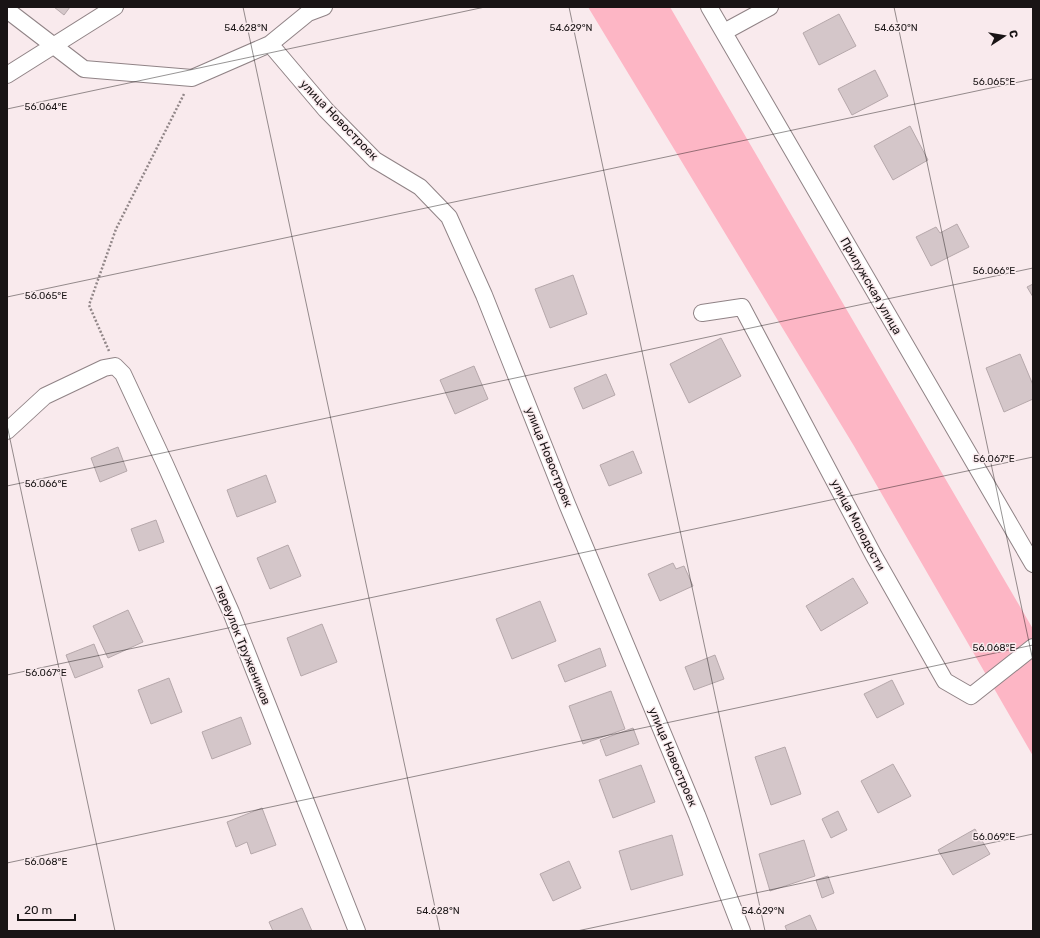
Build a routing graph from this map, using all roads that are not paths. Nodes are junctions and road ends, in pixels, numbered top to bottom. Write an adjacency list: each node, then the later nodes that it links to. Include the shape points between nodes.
1 (115, 7): 8 (street)
2 (324, 7): 7 (street, via 308,13)
3 (709, 7): 6 (street, Прилужская улица)
4 (770, 7): 6 (street)
5 (7, 10): 8 (street)
6 (724, 32): 12 (street, Прилужская улица)
7 (270, 44): 8 (street, via 192,78 84,69); 15 (street, улица Новостроек, via 326,110 375,160 420,187 449,217 484,295)
8 (53, 46): 9 (street)
9 (7, 75)
10 (702, 313): 13 (street, улица Молодости, via 742,306 874,556 945,680 971,696)
11 (7, 431): 14 (street, переулок Тружеников, via 45,396 104,368 115,366 123,374 231,612)
12 (1033, 564)
13 (1033, 647)
14 (357, 931)
15 (742, 931)

